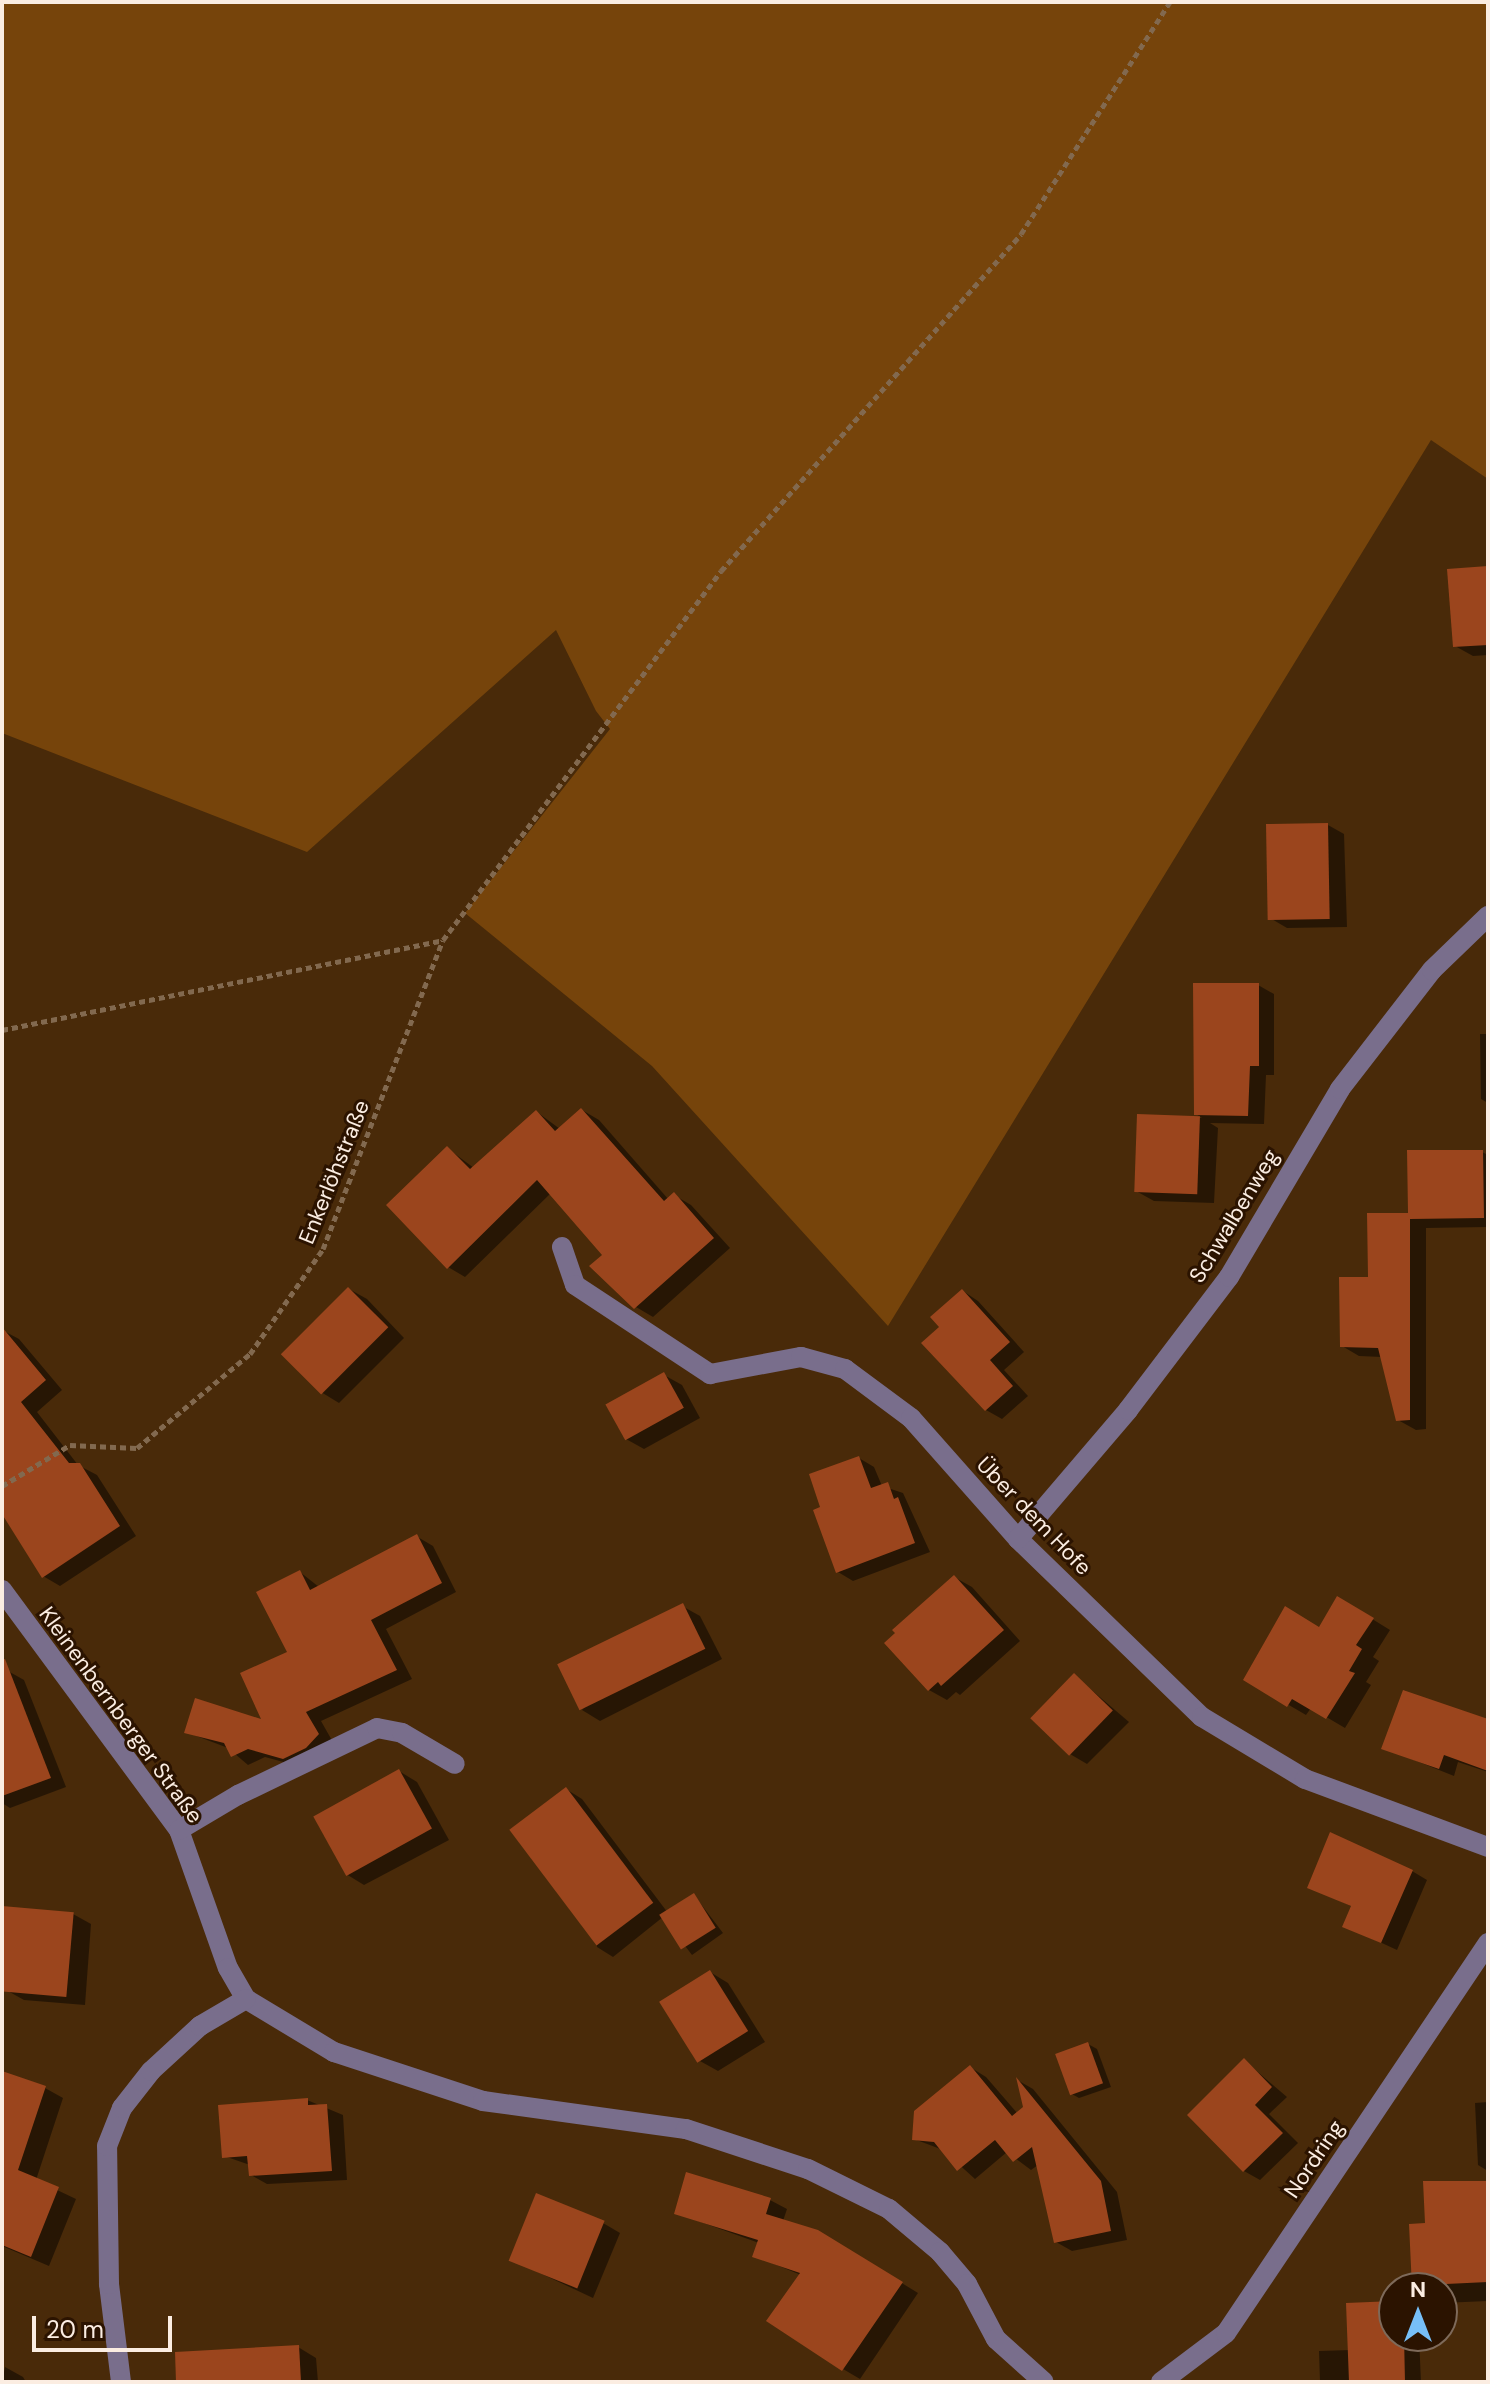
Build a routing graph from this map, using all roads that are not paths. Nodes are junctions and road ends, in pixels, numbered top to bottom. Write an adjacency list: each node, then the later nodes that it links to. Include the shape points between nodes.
1 (1488, 916): 3 (street, Schwalbenweg, via 1432,970 1340,1089 1229,1277 1128,1410)
2 (562, 1247): 3 (street, Über dem Hofe, via 575,1285 710,1374 801,1357 845,1369 911,1418)
3 (1018, 1539): 7 (street, Über dem Hofe, via 1202,1717 1305,1779)
4 (2, 1590): 6 (street, Kleinenbernberger Straße)
5 (455, 1764): 6 (street, via 402,1733 377,1728 238,1795)
6 (179, 1830): 9 (street, Kleinenbernberger Straße, via 228,1968)
7 (1488, 1847)
8 (1488, 1943): 12 (street, Nordring, via 1226,2333)
9 (246, 1999): 10 (street, via 200,2026 151,2071 122,2108 107,2146 109,2270); 11 (street, Kleinenbernberger Straße, via 334,2052 483,2101 686,2129 808,2169 889,2209 940,2252 967,2284 996,2339)
10 (121, 2382)
11 (1044, 2382)
12 (1161, 2382)

